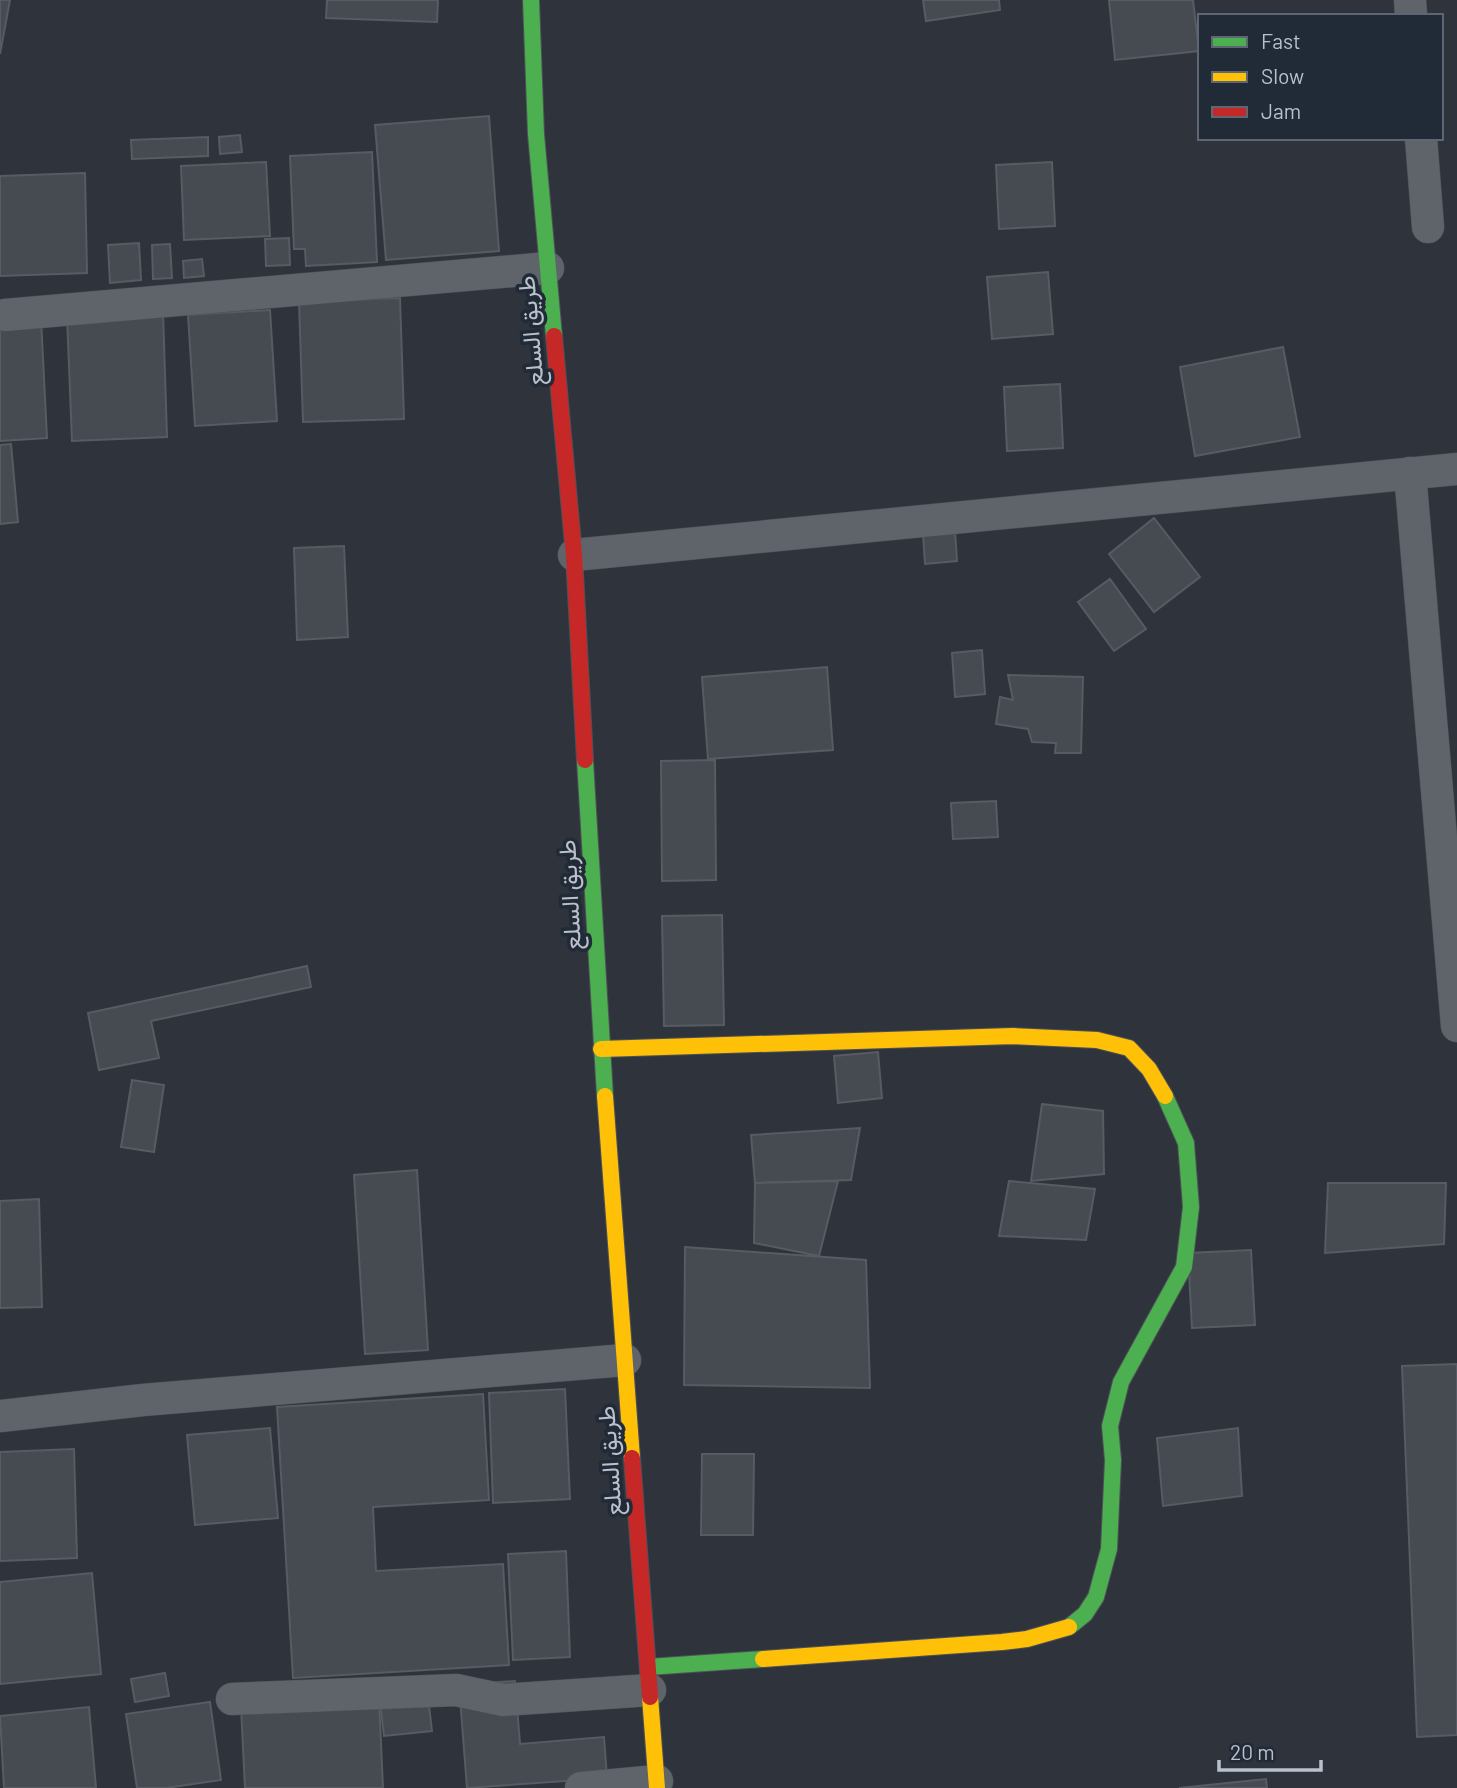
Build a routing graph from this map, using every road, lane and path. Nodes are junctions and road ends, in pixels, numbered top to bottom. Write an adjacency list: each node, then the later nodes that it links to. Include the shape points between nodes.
1 (531, 0): 4 (street, طريق السلع)
2 (1421, 140): 3 (street)
3 (1428, 227)
4 (548, 268): 5 (street); 8 (street, طريق السلع)
5 (5, 315)
6 (1457, 469): 7 (street)
7 (1410, 473): 8 (street); 9 (street)
8 (574, 555): 10 (street, طريق السلع)
9 (1457, 1026)
10 (601, 1049): 11 (street, طريق السلع); 13 (street, via 1013,1037 1097,1040 1129,1048 1163,1092 1186,1143 1191,1207 1184,1267 1121,1381 1110,1426 1109,1549 1097,1597 1071,1627 1002,1642)
11 (625, 1360): 12 (street); 13 (street, طريق السلع)
12 (0, 1416)
13 (649, 1679): 14 (street, via 503,1700 456,1690); 15 (street, طريق السلع)
14 (232, 1699)
15 (657, 1785): 16 (street)
16 (581, 1788)

